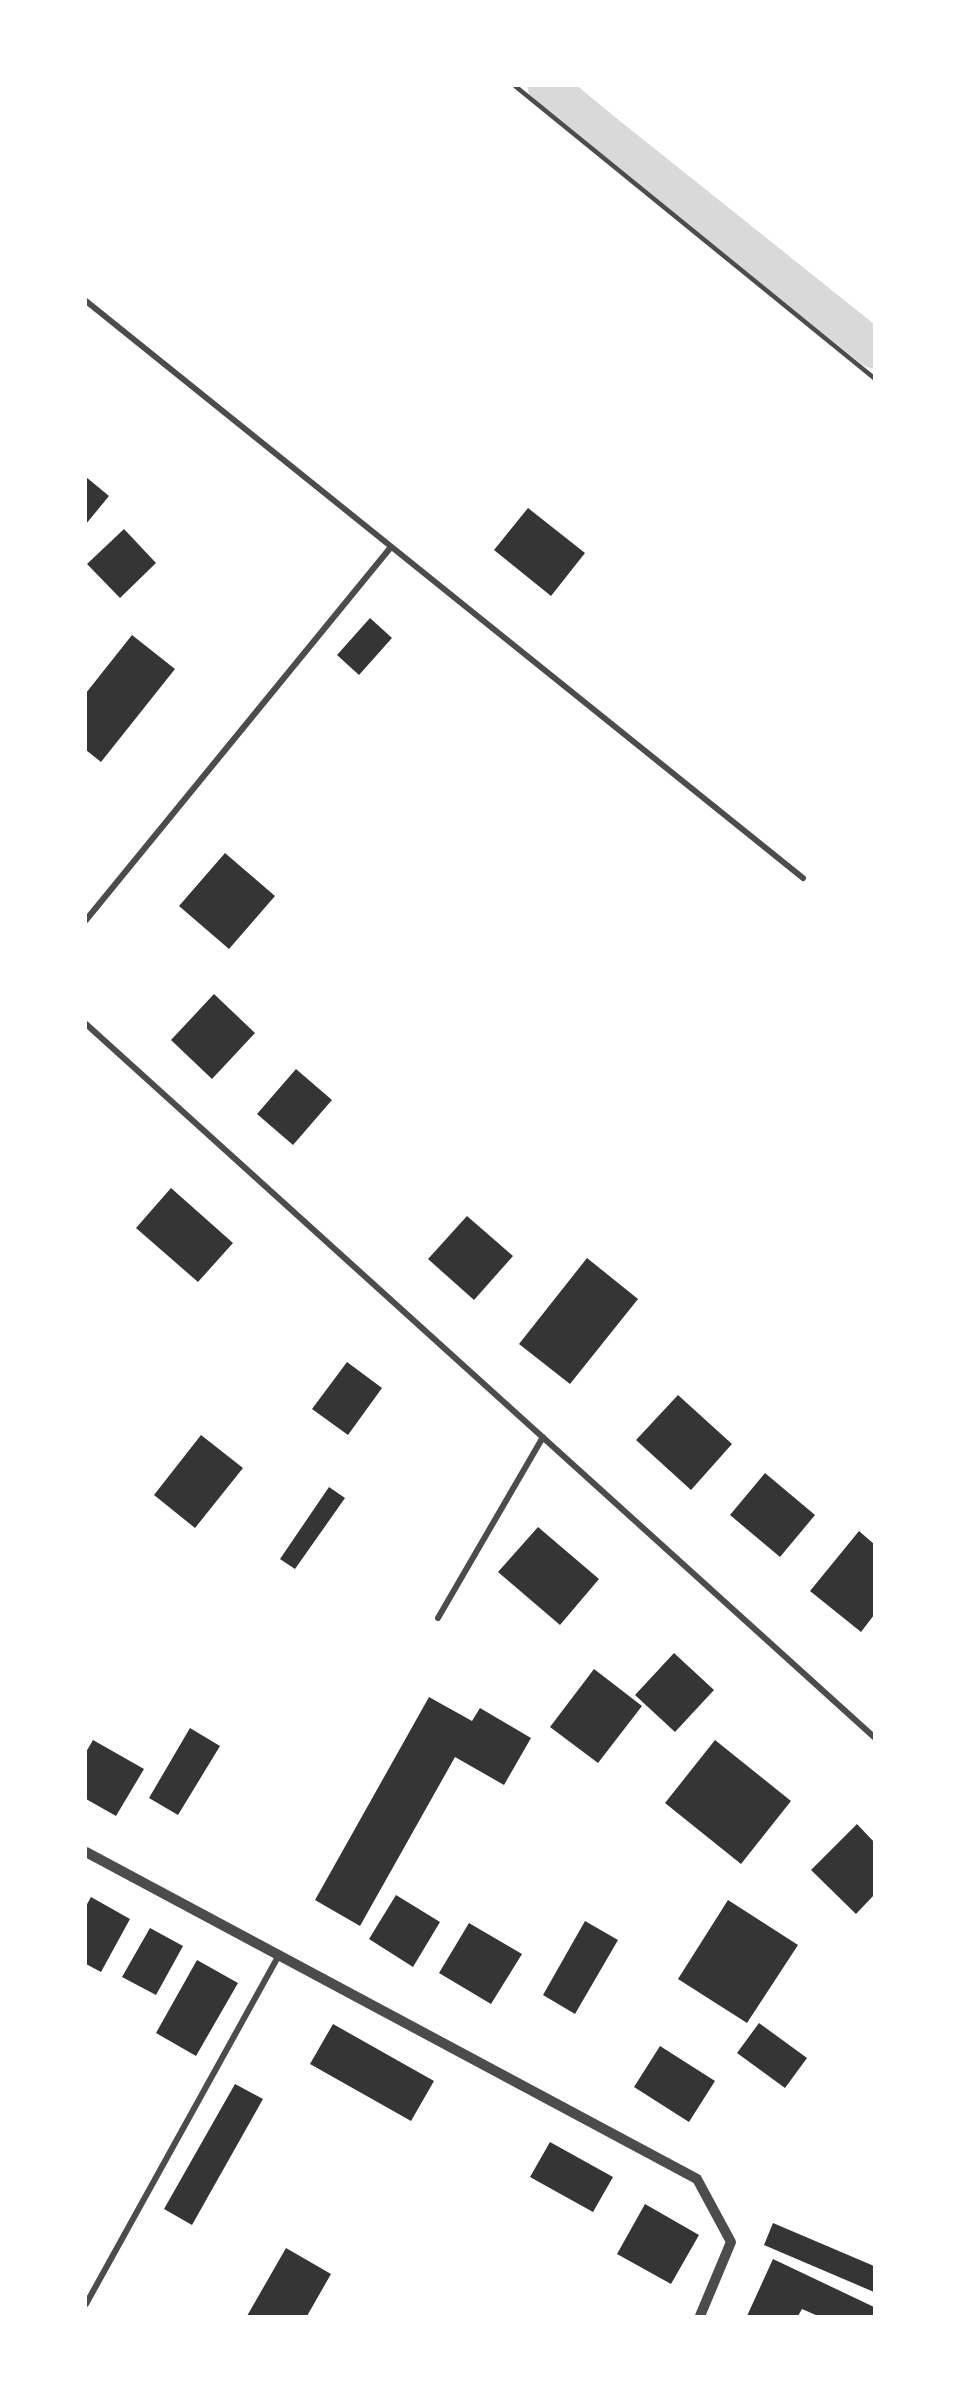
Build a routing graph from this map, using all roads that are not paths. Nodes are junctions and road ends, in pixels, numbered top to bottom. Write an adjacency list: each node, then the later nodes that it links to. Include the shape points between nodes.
1 (515, 86): 3 (lane)
2 (86, 301): 4 (street)
3 (874, 378)
4 (391, 547): 5 (street); 6 (street)
5 (803, 878)
6 (86, 920)
7 (86, 1024): 8 (street)
8 (543, 1437): 9 (street); 10 (street)
9 (438, 1618)
10 (874, 1737)
11 (86, 1852): 12 (street)
12 (279, 1955): 13 (street); 14 (street, via 696,2179 731,2242)
13 (86, 2304)
14 (700, 2316)

